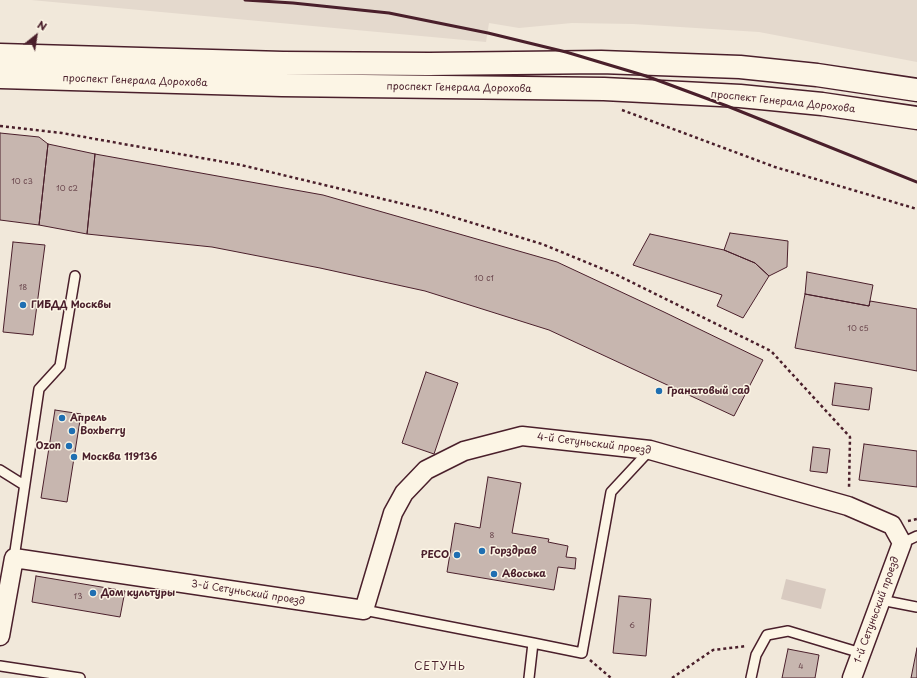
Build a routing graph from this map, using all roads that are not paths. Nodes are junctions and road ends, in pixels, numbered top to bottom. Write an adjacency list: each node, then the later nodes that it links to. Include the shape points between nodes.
1 (0, 55): 3 (main road, via 283,63 601,62 724,67 817,75)
2 (0, 77): 4 (main road, проспект Генерала Дорохова, via 282,85 604,89 740,96 822,104)
3 (917, 90)
4 (917, 118)
5 (75, 276): 8 (lane, via 60,366 39,389)
6 (650, 450): 9 (street, 4-й Сетуньский проезд, via 848,506 892,525); 13 (street, 4-й Сетуньский проезд, via 522,436 464,451 426,470 404,493 393,513); 15 (lane, via 611,492 582,653)
7 (0, 470): 8 (lane)
8 (24, 485): 10 (lane)
9 (909, 540): 11 (street, 1-й Сетуньский проезд)
10 (14, 558): 13 (street, 3-й Сетуньский проезд); 14 (street)
11 (881, 600): 12 (lane); 16 (street, 1-й Сетуньский проезд)
12 (917, 607)
13 (364, 610): 15 (lane)
14 (0, 636)
15 (534, 643): 19 (lane)
16 (861, 653): 20 (lane, via 788,631 767,635 756,655); 21 (street, 1-й Сетуньский проезд)
17 (0, 666): 18 (lane)
18 (80, 678)
19 (529, 678)
20 (751, 678)
21 (852, 678)

